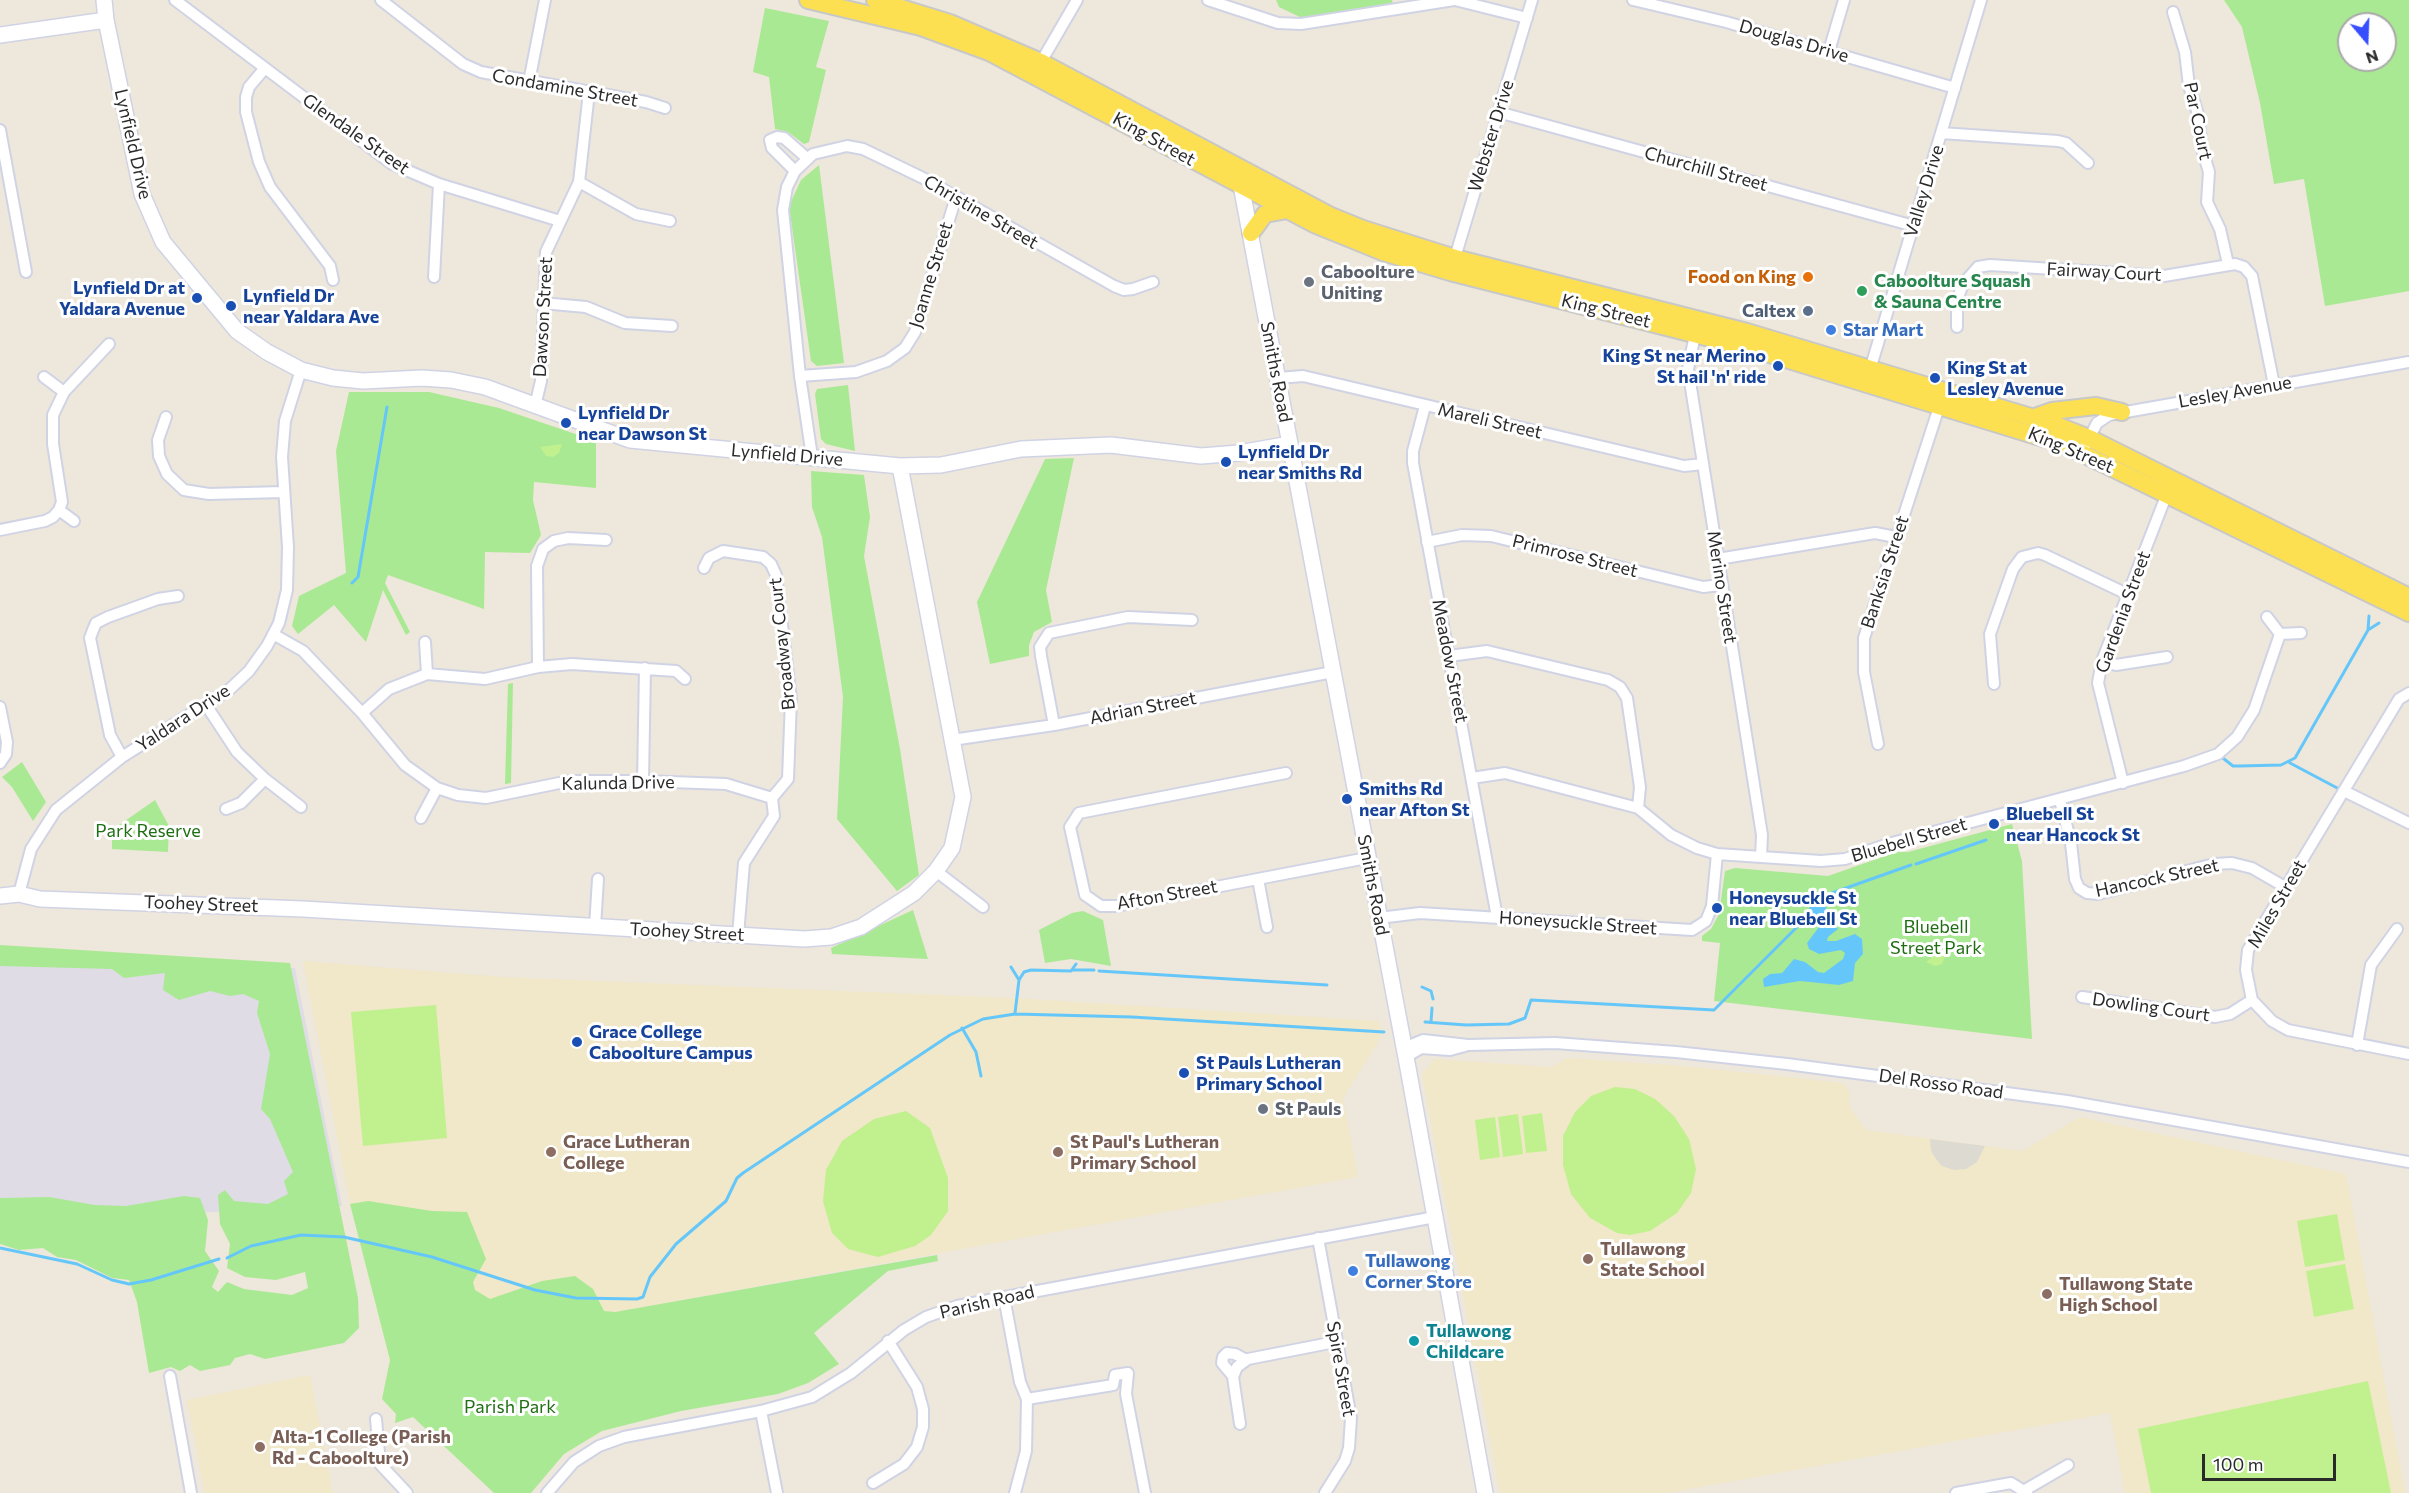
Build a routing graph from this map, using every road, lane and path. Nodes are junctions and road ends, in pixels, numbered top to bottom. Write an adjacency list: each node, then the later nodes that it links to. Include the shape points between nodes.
1 (104, 0): 16 (street, Lynfield Drive)
2 (175, 0): 20 (street, Glendale Street)
3 (381, 0): 21 (street, Condamine Street, via 463,64 496,77)
4 (545, 0): 21 (street)
5 (808, 0): 31 (main road, King Street, via 921,27 989,52)
6 (875, 0): 19 (main road, King Street, via 950,23)
7 (1077, 0): 19 (street)
8 (1208, 0): 9 (street, via 1278,23 1301,24)
9 (1454, 0): 15 (street)
10 (1532, 0): 15 (street, Webster Drive)
11 (1632, 0): 18 (street, Douglas Drive)
12 (1844, 0): 18 (street)
13 (1981, 0): 22 (street, Valley Drive)
14 (2173, 12): 40 (street, Par Court, via 2209,172 2206,202 2220,229)
15 (1527, 18): 25 (street, Webster Drive)
16 (106, 20): 17 (street); 52 (street, Lynfield Drive, via 142,194 163,242 237,331)
17 (0, 35)
18 (1829, 51): 22 (street, Douglas Drive)
19 (1041, 62): 31 (main road, King Street)
20 (265, 68): 33 (street, Glendale Street, via 392,164); 44 (street, via 246,97 259,162 270,187 330,266)
21 (530, 82): 23 (street, Condamine Street)
22 (1955, 88): 27 (street, Valley Drive)
23 (589, 92): 24 (street, Condamine Street); 32 (street, Dawson Street)
24 (664, 108)
25 (1498, 112): 38 (street, Churchill Street); 41 (street, Webster Drive)
26 (0, 130): 42 (street)
27 (1941, 133): 29 (street, via 2058,141 2066,143); 38 (street, Valley Drive)
28 (808, 159): 30 (street, Christine Street); 30 (street, via 784,138 770,140 772,148); 34 (street, Christine Street, via 825,150 847,146 863,149)
29 (2088, 163)
30 (795, 171): 54 (street, Christine Street, via 783,210)
31 (1244, 178): 35 (main road, King Street); 39 (street, Smiths Road); 41 (main road, King Street)
32 (579, 182): 36 (street, Dawson Street); 37 (street, via 624,209)
33 (439, 184): 36 (street, Glendale Street); 43 (street)
34 (956, 197): 45 (street, Christine Street, via 1114,286 1124,290); 54 (street, Joanne Street, via 915,332 905,348 887,361 856,372)
35 (1287, 210): 39 (main road, via 1265,214); 41 (main road, King Street, via 1346,238)
36 (560, 221): 46 (street, Dawson Street, via 546,252)
37 (670, 221)
38 (1914, 226): 53 (street, Valley Drive)
39 (1251, 233): 56 (street, Smiths Road)
40 (2228, 264): 49 (street, Fairway Court, via 2164,276 1978,267 1963,284 1957,300); 57 (street, via 2244,267 2252,276)
41 (1453, 265): 48 (main road, King Street)
42 (26, 272)
43 (434, 277)
44 (333, 280)
45 (1153, 282)
46 (542, 303): 47 (street, via 586,307 625,323); 60 (street, Dawson Street, via 541,381)
47 (672, 326)
48 (1698, 326): 53 (main road, King Street); 68 (street, Merino Street, via 1688,369)
49 (1957, 327)
50 (109, 344): 58 (street)
51 (2409, 362): 57 (street, Lesley Avenue)
52 (301, 370): 60 (street, Lynfield Drive, via 355,381 451,380); 71 (street, Yaldara Drive, via 284,430)
53 (1868, 375): 59 (main road, King Street); 64 (main road, King Street)
54 (800, 376): 67 (street, Christine Street)
55 (44, 377): 58 (street)
56 (1278, 378): 61 (street, Mareli Street, via 1303,376); 65 (street, Smiths Road)
57 (2274, 385): 62 (street, Lesley Avenue)
58 (64, 392): 72 (street, via 53,415 52,428 62,502)
59 (1940, 404): 66 (main road, King Street); 75 (street, Banksia Street)
60 (536, 406): 67 (street, Lynfield Drive, via 630,440)
61 (1425, 406): 68 (street, Mareli Street, via 1684,466); 77 (street, Meadow Street, via 1413,464)
62 (2122, 412): 64 (main road, via 2097,406); 66 (street, Lesley Avenue, via 2099,420)
63 (166, 417): 71 (street, via 158,440 159,456 167,474 184,490 209,495)
64 (2035, 417): 66 (main road, King Street)
65 (1290, 444): 69 (street, Lynfield Drive, via 1201,456 1111,445 1021,449 932,466); 96 (street, Smiths Road)
66 (2085, 445): 70 (main road, King Street)
67 (812, 457): 69 (street, Lynfield Drive)
68 (1703, 464): 78 (street, Merino Street)
69 (900, 466): 105 (street, Toohey Street)
70 (2170, 487): 81 (street, Gardenia Street); 83 (main road, King Street); 84 (main road, King Street)
71 (283, 492): 88 (street, Yaldara Drive, via 289,570 284,606)
72 (59, 510): 73 (street); 74 (street, via 45,521)
73 (74, 521)
74 (0, 530)
75 (1896, 537): 78 (street, via 1875,533); 106 (street, Banksia Street, via 1864,638 1864,672)
76 (606, 540): 94 (street, via 568,538 543,549 537,566)
77 (1427, 542): 80 (street, Primrose Street, via 1462,535 1491,536 1703,587); 91 (street, Meadow Street)
78 (1718, 559): 80 (street, Merino Street)
79 (704, 568): 116 (street, Broadway Court, via 709,558 723,551 763,557 776,575 791,699 788,779)
80 (1722, 585): 124 (street, Merino Street, via 1762,835)
81 (2127, 594): 93 (street, Gardenia Street); 99 (street, via 2045,555 2022,557 2013,569 1990,634)
82 (178, 596): 107 (street, via 158,598 108,617 96,623 90,638 110,735)
83 (2409, 597)
84 (2409, 614)
85 (2267, 617): 89 (street)
86 (1192, 620): 104 (street, via 1128,617 1049,633 1040,647)
87 (2301, 633): 89 (street)
88 (273, 634): 101 (street, Yaldara Drive, via 249,671); 103 (street, Kalunda Drive, via 303,651)
89 (2280, 634): 113 (street, Bluebell Street, via 2254,710 2228,747 2200,762)
90 (425, 642): 97 (street)
91 (1449, 656): 110 (street, Meadow Street); 119 (street, via 1487,651 1608,680 1620,687 1627,698 1640,787)
92 (2168, 657): 93 (street, via 2116,665)
93 (2102, 661): 113 (street, Gardenia Street, via 2098,682)
94 (538, 667): 95 (street, via 572,664); 97 (street, via 485,679)
95 (645, 668): 98 (street, via 676,671); 112 (street)
96 (1333, 672): 104 (street, Adrian Street); 125 (street, Smiths Road)
97 (427, 674): 103 (street, via 389,689)
98 (685, 679)
99 (1994, 684)
100 (2409, 693): 115 (street, Miles Street, via 2399,699)
101 (207, 705): 107 (street, Yaldara Drive); 111 (street, via 228,741)
102 (0, 706): 108 (street, via 7,742)
103 (362, 713): 114 (street, Kalunda Drive, via 405,765)
104 (1054, 725): 105 (street, Adrian Street)
105 (951, 741): 126 (street, Toohey Street, via 963,797 952,848)
106 (1878, 744)
107 (122, 757): 130 (street, Yaldara Drive, via 67,798 47,821 31,849)
108 (1, 762)
109 (1286, 773): 128 (street, Afton Street, via 1090,810 1079,813 1070,827 1085,896 1101,906)
110 (1472, 778): 119 (street, Bluebell Street, via 1505,773); 133 (street, Meadow Street)
111 (265, 779): 118 (street); 120 (street, via 241,803)
112 (643, 781): 114 (street, Kalunda Drive, via 569,781 486,798); 116 (street, Kalunda Drive, via 726,784)
113 (2123, 783): 117 (street, Bluebell Street)
114 (437, 788): 121 (street)
115 (2344, 791): 122 (street); 129 (street, Miles Street)
116 (772, 798): 138 (street, via 774,816 744,863)
117 (2060, 800): 124 (street, Bluebell Street, via 1888,844 1845,859); 129 (street, Hancock Street, via 2075,879 2087,893 2098,894 2214,864 2232,863 2252,868)
118 (301, 807)
119 (1638, 808): 123 (street, Bluebell Street, via 1671,835)
120 (226, 809)
121 (421, 818)
122 (2409, 823)
123 (1717, 854): 124 (street, Bluebell Street); 133 (street, Honeysuckle Street, via 1712,906 1706,921 1692,930)
124 (1761, 857)
125 (1368, 858): 128 (street, Afton Street); 134 (street, Smiths Road)
126 (936, 871): 132 (street); 138 (street, Toohey Street, via 914,893 846,933 819,939)
127 (598, 879): 135 (street)
128 (1258, 879): 136 (street)
129 (2285, 887): 140 (street, Miles Street, via 2248,950 2246,970)
130 (19, 894): 131 (street, Toohey Street); 135 (street, Toohey Street, via 40,899 303,909)
131 (0, 896)
132 (983, 907)
133 (1497, 917): 134 (street, Honeysuckle Street, via 1412,913)
134 (1379, 918): 142 (street, Smiths Road)
135 (595, 927): 138 (street, Toohey Street)
136 (1267, 927)
137 (2397, 929): 141 (street, via 2371,965)
138 (738, 935)
139 (2082, 997): 140 (street, Dowling Court, via 2215,1017 2230,1014)
140 (2252, 1000): 141 (street, via 2272,1021 2288,1030)
141 (2357, 1045): 143 (street)
142 (1405, 1052): 144 (street, Del Rosso Road, via 1423,1040 1468,1046 1570,1044 1850,1071 2125,1111); 145 (street, Smiths Road)
143 (2409, 1054)
144 (2409, 1162)
145 (1435, 1217): 146 (street, Parish Road); 169 (street, Smiths Road)
146 (1318, 1238): 147 (street, Parish Road); 149 (street, Spire Street)
147 (1004, 1297): 148 (street, Parish Road, via 938,1312); 155 (street, via 1020,1382)
148 (888, 1341): 156 (street, Parish Road, via 812,1397); 160 (street, via 917,1387 923,1427 917,1448 904,1464)
149 (1335, 1342): 150 (street); 168 (street, Spire Street, via 1351,1431 1345,1461)
150 (1246, 1360): 152 (street); 152 (street, via 1227,1353 1222,1363)
151 (170, 1376): 162 (street)
152 (1233, 1376): 158 (street)
153 (1113, 1385): 154 (street); 154 (street, via 1115,1376 1128,1373); 155 (street)
154 (1126, 1394): 167 (street)
155 (1027, 1399): 166 (street, via 1026,1451)
156 (761, 1412): 164 (street, Parish Road, via 608,1443 574,1462); 165 (street)
157 (376, 1419): 163 (street, via 380,1464)
158 (1240, 1424)
159 (2068, 1465): 161 (street)
160 (873, 1483)
161 (2026, 1491): 170 (street, via 2011,1483)
162 (192, 1493)
163 (407, 1493)
164 (547, 1493)
165 (777, 1493)
166 (1016, 1493)
167 (1145, 1493)
168 (1325, 1493)
169 (1485, 1493)
170 (1956, 1493)

